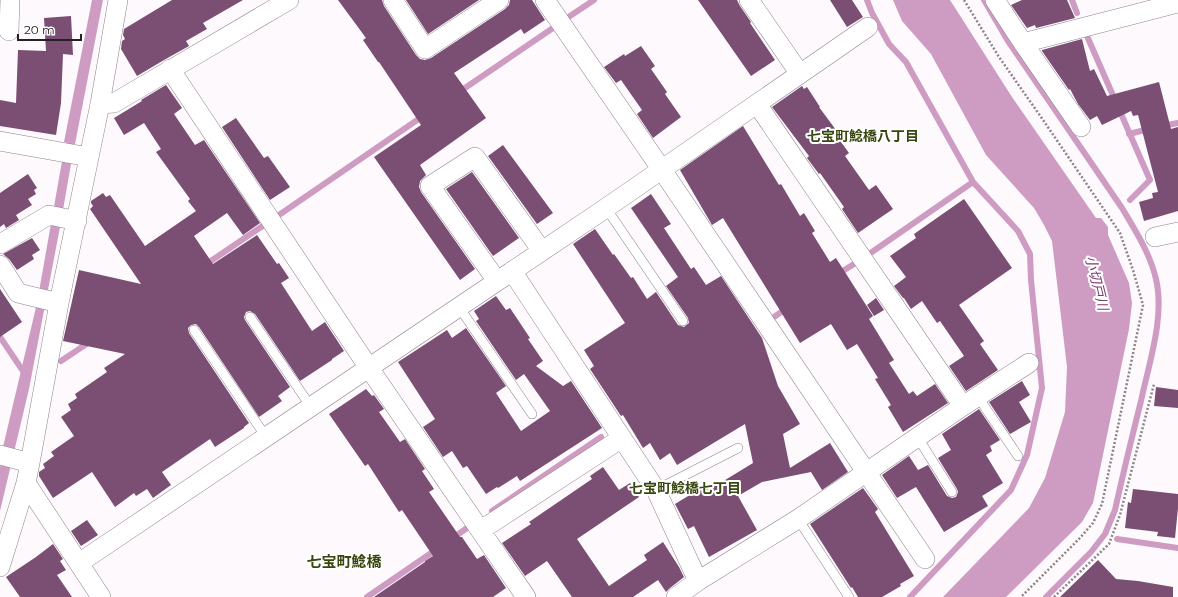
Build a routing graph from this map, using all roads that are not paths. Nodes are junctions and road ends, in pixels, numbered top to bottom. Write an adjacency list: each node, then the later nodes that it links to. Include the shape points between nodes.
1 (10, 0): 11 (street)
2 (118, 0): 15 (street)
3 (288, 0): 13 (street)
4 (393, 0): 5 (street, via 425,49)
5 (499, 0)
6 (545, 0): 20 (street)
7 (749, 0): 14 (street)
8 (995, 0): 12 (street)
9 (1178, 3): 12 (street)
10 (868, 27): 14 (street)
11 (9, 31)
12 (1023, 43): 17 (street)
13 (170, 69): 15 (street, via 114,103); 35 (street)
14 (800, 74): 16 (street)
15 (100, 104): 19 (street)
16 (757, 104): 20 (street); 36 (street)
17 (1081, 127)
18 (0, 141): 19 (street)
19 (85, 156): 22 (street)
20 (662, 170): 21 (street); 45 (street)
21 (606, 208): 26 (street); 32 (lane)
22 (64, 218): 25 (street); 29 (street)
23 (1178, 232): 24 (street)
24 (1155, 237)
25 (0, 244)
26 (542, 251): 28 (street); 28 (street, via 475,157 430,186)
27 (0, 265): 29 (street, via 18,293)
28 (505, 276): 30 (street); 40 (street)
29 (54, 302): 44 (street)
30 (459, 307): 35 (street); 38 (lane)
31 (250, 316): 37 (lane)
32 (683, 321)
33 (194, 330): 39 (lane)
34 (1029, 363): 36 (street)
35 (369, 368): 37 (street); 50 (street)
36 (971, 402): 41 (street); 43 (lane)
37 (311, 407): 39 (street)
38 (532, 414)
39 (266, 437): 52 (street)
40 (622, 438): 47 (street); 50 (street)
41 (918, 438): 45 (street); 48 (lane)
42 (738, 448): 47 (lane)
43 (1018, 456)
44 (15, 459): 46 (street)
45 (866, 473): 49 (street); 51 (street)
46 (26, 483): 52 (street); 53 (street)
47 (656, 490): 54 (street)
48 (952, 492)
49 (798, 519): 54 (street); 58 (lane)
50 (481, 530): 56 (street)
51 (925, 559)
52 (79, 563): 55 (street)
53 (0, 567)
54 (698, 581): 57 (street)
55 (101, 597)
56 (526, 597)
57 (676, 597)
58 (849, 597)

